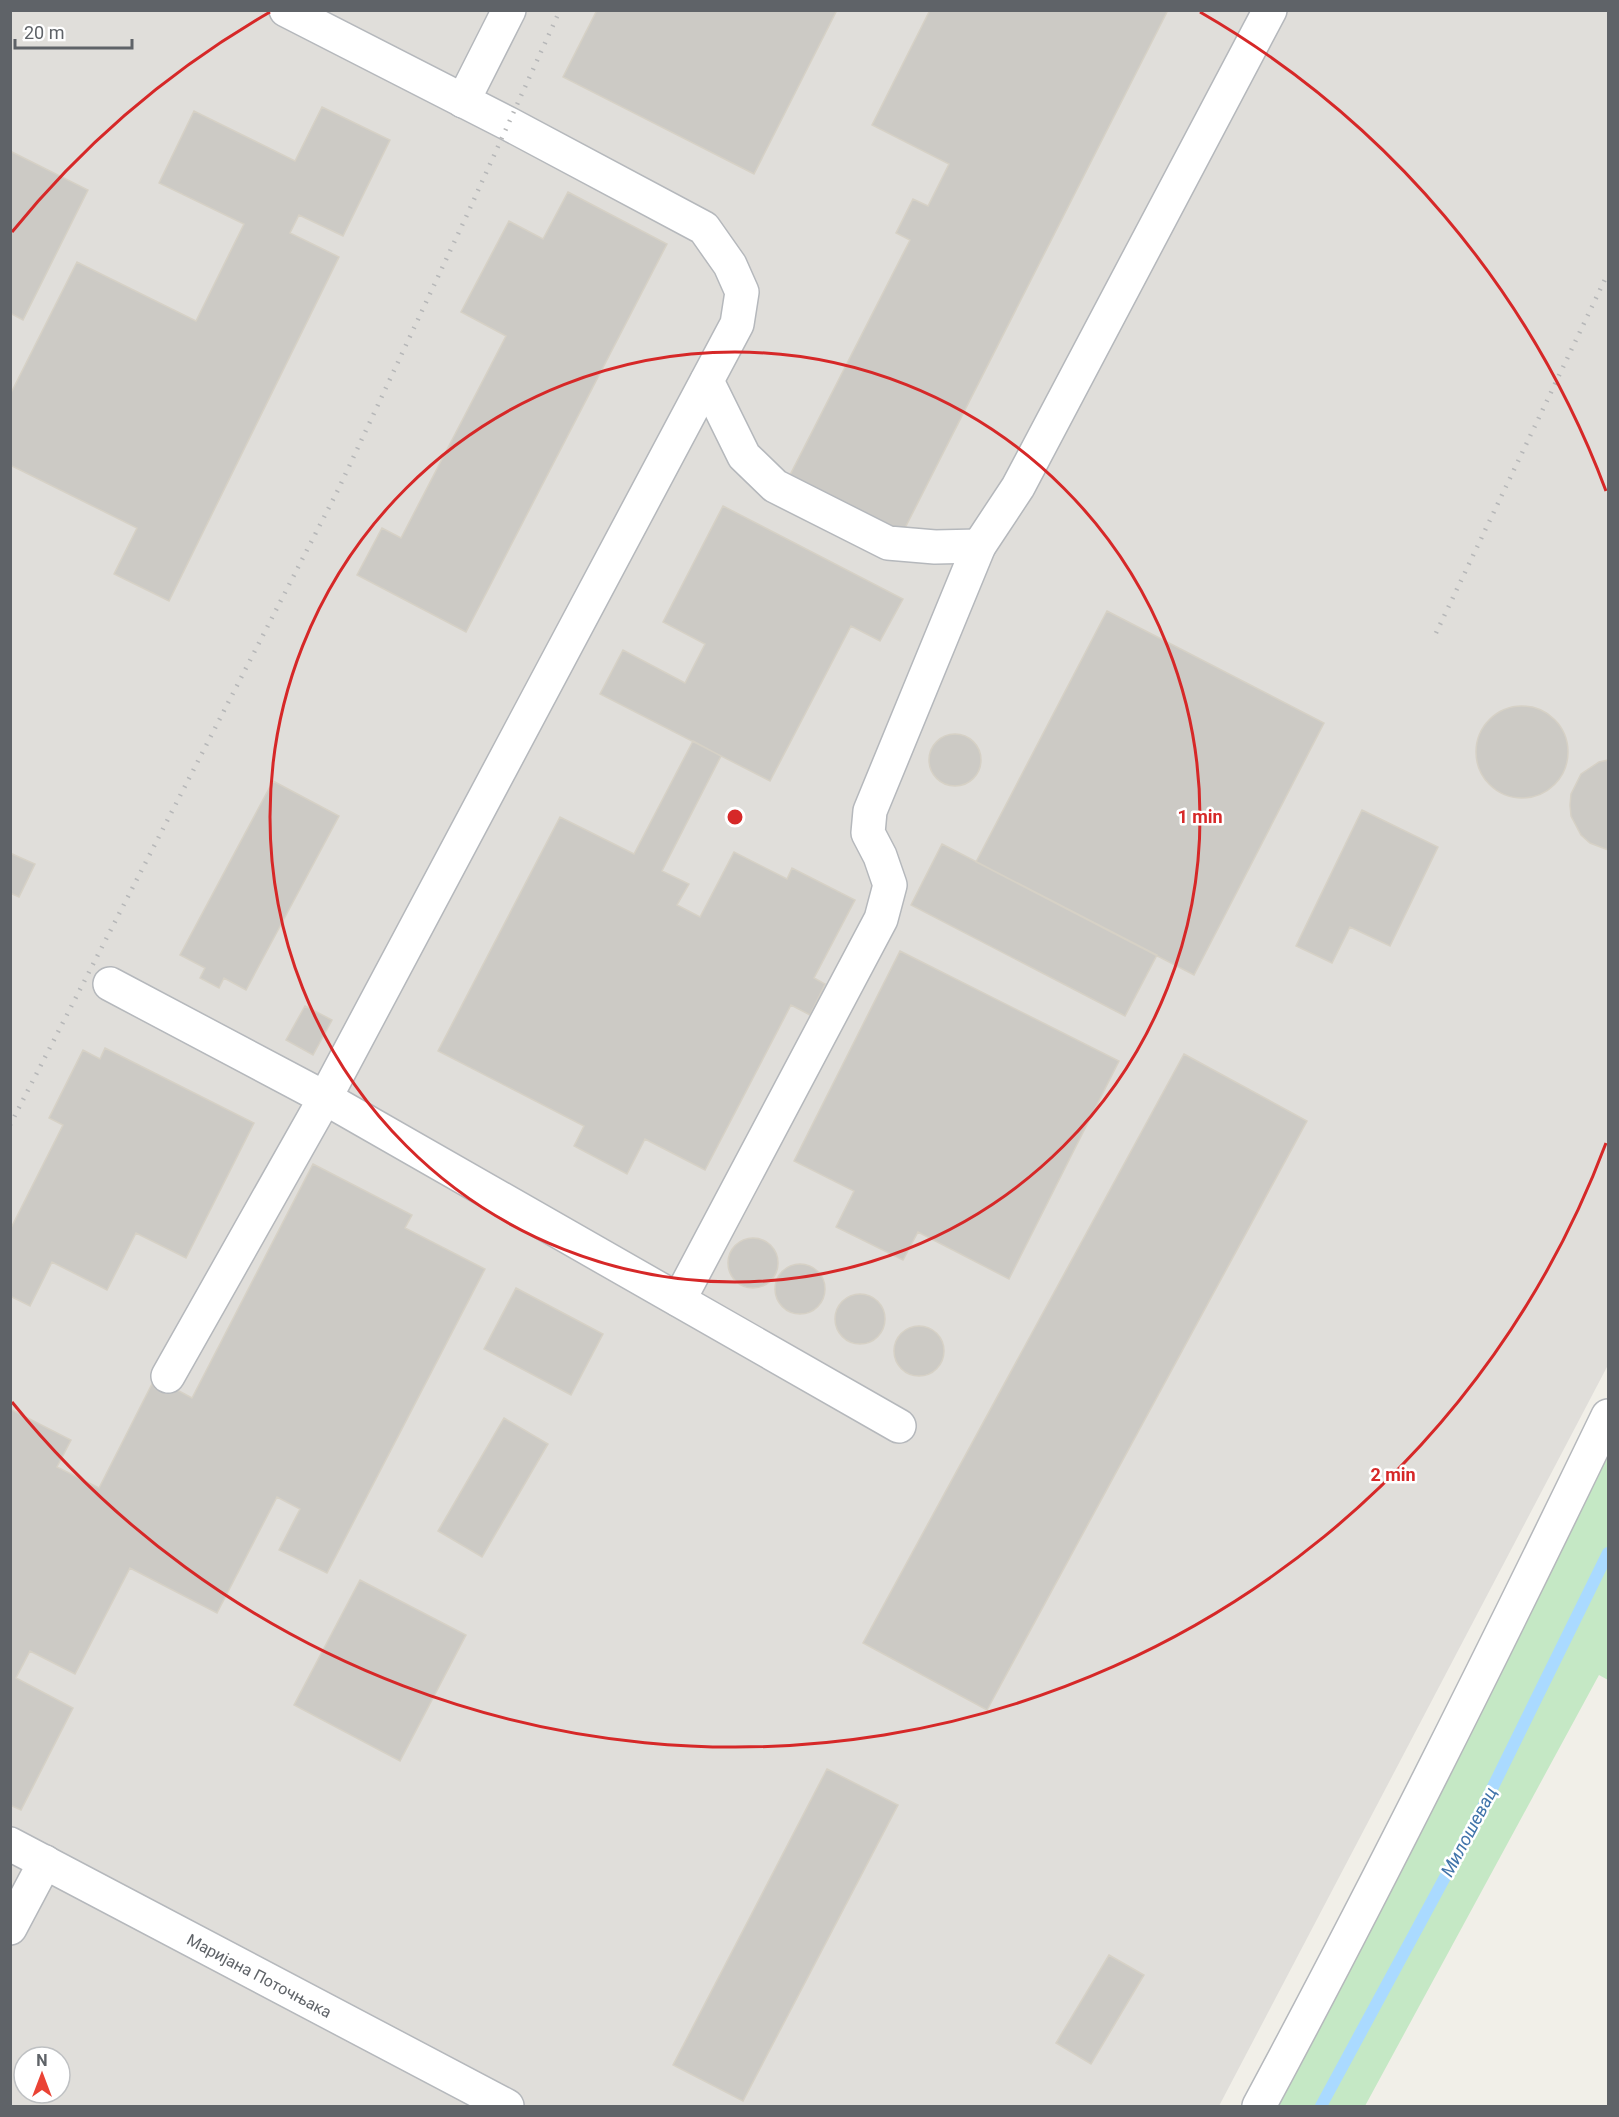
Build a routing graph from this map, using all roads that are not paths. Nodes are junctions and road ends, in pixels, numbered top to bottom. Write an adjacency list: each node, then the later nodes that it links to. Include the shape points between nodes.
1 (286, 10): 4 (street)
2 (509, 10): 4 (street)
3 (1270, 10): 6 (street, via 1018,487)
4 (463, 100): 5 (street, via 704,228 730,265 742,292 736,324)
5 (707, 381): 6 (street, via 744,456 775,486 888,543); 8 (street)
6 (979, 546): 9 (street, via 870,811 868,833 890,885 881,919)
7 (110, 984): 8 (street)
8 (325, 1098): 9 (street); 10 (street)
9 (679, 1300): 12 (street)
10 (168, 1376)
11 (1608, 1416): 17 (street, via 1484,1671)
12 (899, 1425)
13 (10, 1844): 14 (street, Маријана Поточњака)
14 (45, 1862): 15 (street); 16 (street, Маријана Поточњака)
15 (10, 1928)
16 (507, 2106)
17 (1259, 2106)

